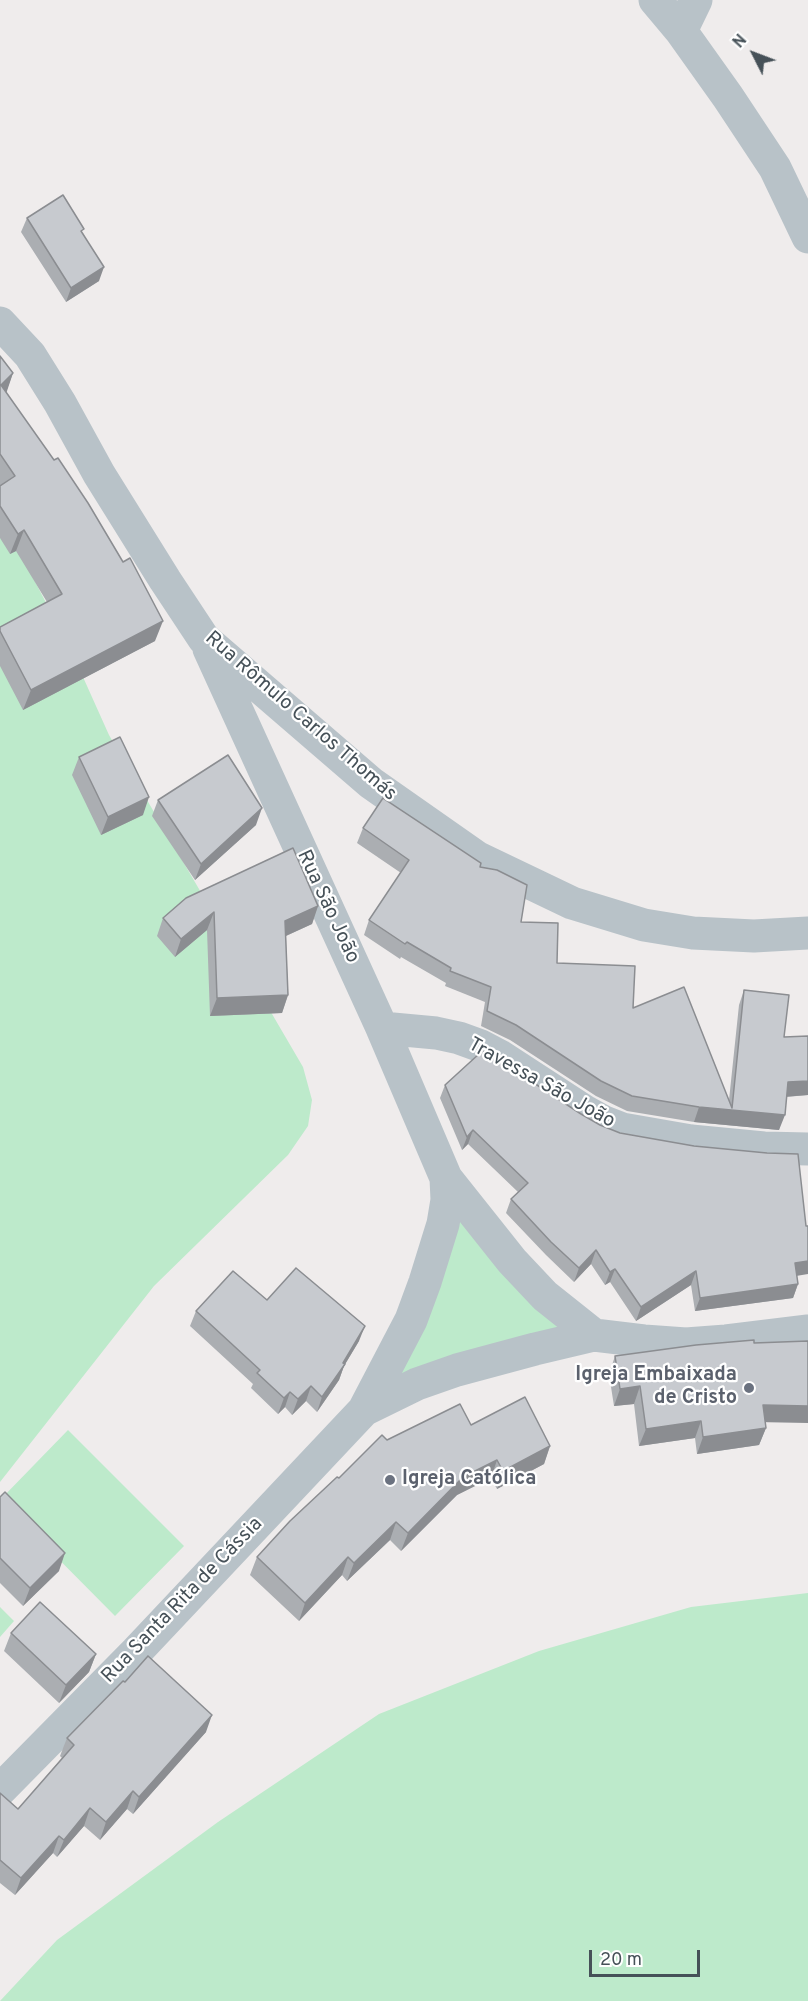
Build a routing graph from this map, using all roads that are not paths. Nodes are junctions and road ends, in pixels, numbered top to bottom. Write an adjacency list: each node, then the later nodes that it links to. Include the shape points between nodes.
1 (655, 0): 3 (street)
2 (696, 0): 3 (street)
3 (681, 31): 4 (street, via 776,168)
4 (808, 237)
5 (0, 323): 6 (street, Rua Rômulo Carlos Thomás, via 30,355 99,474)
6 (204, 639): 7 (street, Rua Rômulo Carlos Thomás, via 371,783 478,858 572,903 644,925 693,933 754,936); 8 (street, Rua São João)
7 (808, 933)
8 (382, 1028): 9 (street, Travessa São João, via 436,1033 481,1046 586,1112 622,1129 691,1141); 10 (street, Rua São João)
9 (808, 1149)
10 (446, 1178): 12 (street, via 512,1262 545,1296); 13 (street, Rua Santa Rita de Cássia, via 444,1224 425,1282 411,1320)
11 (808, 1331): 12 (street, via 686,1344)
12 (594, 1335): 13 (street, Rua Santa Rita de Cássia, via 457,1370)
13 (364, 1410): 14 (street, Rua Santa Rita de Cássia)
14 (0, 1790)

